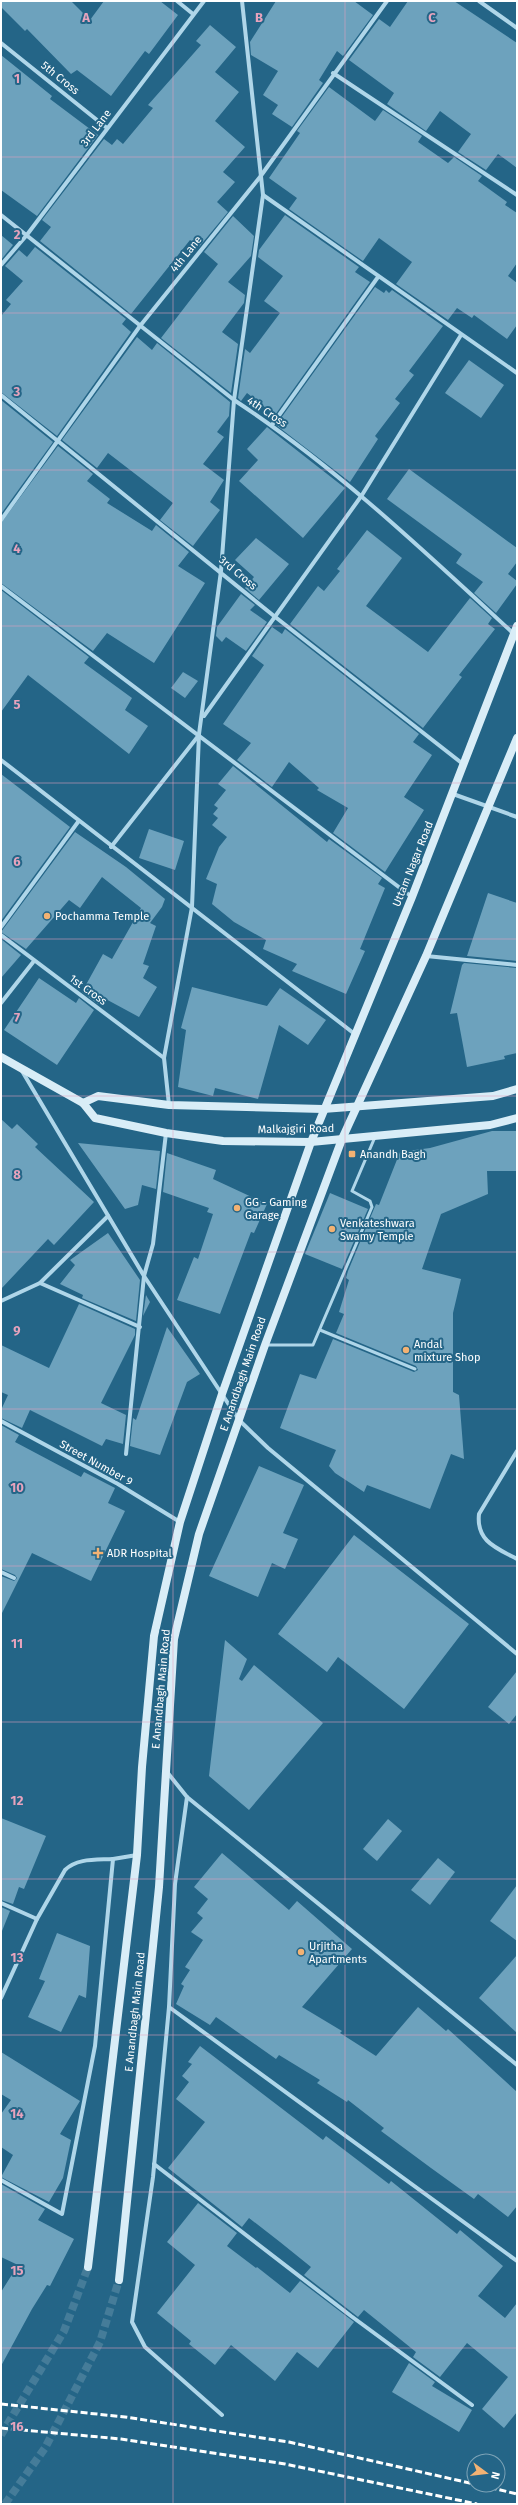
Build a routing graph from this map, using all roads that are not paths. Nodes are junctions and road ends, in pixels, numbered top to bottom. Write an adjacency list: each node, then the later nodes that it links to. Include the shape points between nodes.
1 (177, 1): 6 (street)
2 (204, 1): 6 (street, 3rd Lane)
3 (242, 1): 11 (street)
4 (387, 1): 9 (street, 4th Lane)
5 (479, 1): 7 (street)
6 (193, 14): 10 (street, 3rd Lane)
7 (517, 28)
8 (1, 43): 10 (street, 5th Cross)
9 (333, 73): 11 (street, 4th Lane); 12 (street)
10 (107, 128): 15 (street, 3rd Lane)
11 (260, 177): 13 (street); 18 (street, 4th Lane)
12 (517, 194)
13 (263, 195): 17 (street); 22 (street)
14 (1, 215): 15 (street, 4th Cross)
15 (26, 236): 16 (street, 3rd Lane); 18 (street, 4th Cross)
16 (1, 265)
17 (378, 277): 19 (street); 23 (street)
18 (140, 326): 22 (street, 4th Cross); 24 (street, 4th Lane)
19 (461, 335): 20 (street); 25 (street)
20 (517, 373)
21 (1, 395): 24 (street, 3rd Cross)
22 (234, 400): 23 (street, 4th Cross); 27 (street)
23 (272, 425): 25 (street, 4th Cross)
24 (57, 441): 26 (street, 4th Lane); 27 (street, 3rd Cross)
25 (362, 495): 29 (street); 30 (street, 4th Cross)
26 (1, 520)
27 (221, 571): 29 (street, 3rd Cross); 31 (street)
28 (1, 586): 32 (street)
29 (274, 616): 31 (street); 35 (street, 3rd Cross)
30 (515, 630): 35 (street, Uttam Nagar Road)
31 (203, 717): 32 (street)
32 (199, 734): 40 (street); 41 (street); 42 (street)
33 (517, 738): 37 (street)
34 (1, 760): 39 (street)
35 (464, 765): 36 (street, Uttam Nagar Road)
36 (453, 794): 37 (street); 41 (street, Uttam Nagar Road)
37 (488, 807): 38 (street); 45 (street)
38 (517, 817)
39 (78, 822): 40 (street); 43 (street)
40 (111, 847): 42 (street)
41 (412, 897): 49 (street, Uttam Nagar Road)
42 (192, 906): 49 (street); 51 (street)
43 (1, 927)
44 (1, 935): 46 (street, 1st Cross)
45 (426, 956): 47 (street); 56 (street)
46 (34, 961): 48 (street); 51 (street, 1st Cross)
47 (517, 965)
48 (1, 1003)
49 (356, 1035): 57 (street, Uttam Nagar Road)
50 (1, 1057): 52 (street, Malkajgiri Road)
51 (164, 1058): 55 (street)
52 (22, 1071): 54 (street, Malkajgiri Road); 63 (street)
53 (517, 1089): 56 (street, Malkajgiri Road, via 494,1096)
54 (83, 1103): 55 (street, Malkajgiri Road, via 98,1096); 59 (street, Malkajgiri Road, via 95,1118)
55 (169, 1105): 57 (street, Malkajgiri Road)
56 (357, 1105): 57 (street, Malkajgiri Road); 61 (street, E Anandbagh Main Road)
57 (324, 1109): 62 (street, E Anandbagh Main Road)
58 (517, 1118): 60 (street, Malkajgiri Road, via 490,1125)
59 (166, 1134): 62 (street, Malkajgiri Road, via 223,1141); 64 (street, via 153,1244)
60 (376, 1137): 61 (street, Malkajgiri Road); 68 (lane, via 352,1191 370,1201 372,1207)
61 (342, 1139): 62 (street, Malkajgiri Road); 69 (street, E Anandbagh Main Road)
62 (311, 1142): 71 (street, E Anandbagh Main Road)
63 (108, 1216): 64 (street); 65 (street)
64 (144, 1276): 67 (street); 71 (street)
65 (40, 1283): 66 (street); 67 (street)
66 (1, 1301)
67 (140, 1327): 75 (street)
68 (320, 1330): 69 (lane, via 313,1345); 70 (lane)
69 (264, 1345): 72 (street, E Anandbagh Main Road)
70 (415, 1369)
71 (222, 1394): 72 (street); 76 (street, E Anandbagh Main Road)
72 (239, 1420): 80 (street, via 274,1453); 81 (street, E Anandbagh Main Road, via 199,1534 174,1639)
73 (1, 1421): 76 (street, Street Number 9, via 118,1484)
74 (517, 1451): 77 (street, via 479,1514 478,1524 480,1533 489,1543)
75 (126, 1454)
76 (180, 1522): 83 (street, E Anandbagh Main Road, via 154,1636)
77 (517, 1559)
78 (1, 1572): 79 (street)
79 (14, 1578)
80 (517, 1654)
81 (166, 1771): 82 (street); 94 (street, E Anandbagh Main Road, via 158,1895)
82 (187, 1797): 88 (street, via 175,1884); 89 (street)
83 (137, 1855): 84 (street); 93 (street, E Anandbagh Main Road)
84 (113, 1859): 86 (street, via 72,1864 65,1870); 91 (street, via 95,2046 62,2214)
85 (1, 1903): 86 (street)
86 (37, 1919): 87 (street)
87 (1, 1998)
88 (169, 2007): 90 (street); 92 (street)
89 (517, 2066)
90 (154, 2164): 95 (street, via 351,2316); 96 (street, via 132,2322 145,2347)
91 (1, 2180)
92 (517, 2261)
93 (88, 2267)
94 (119, 2280)
95 (472, 2405)
96 (222, 2415)

